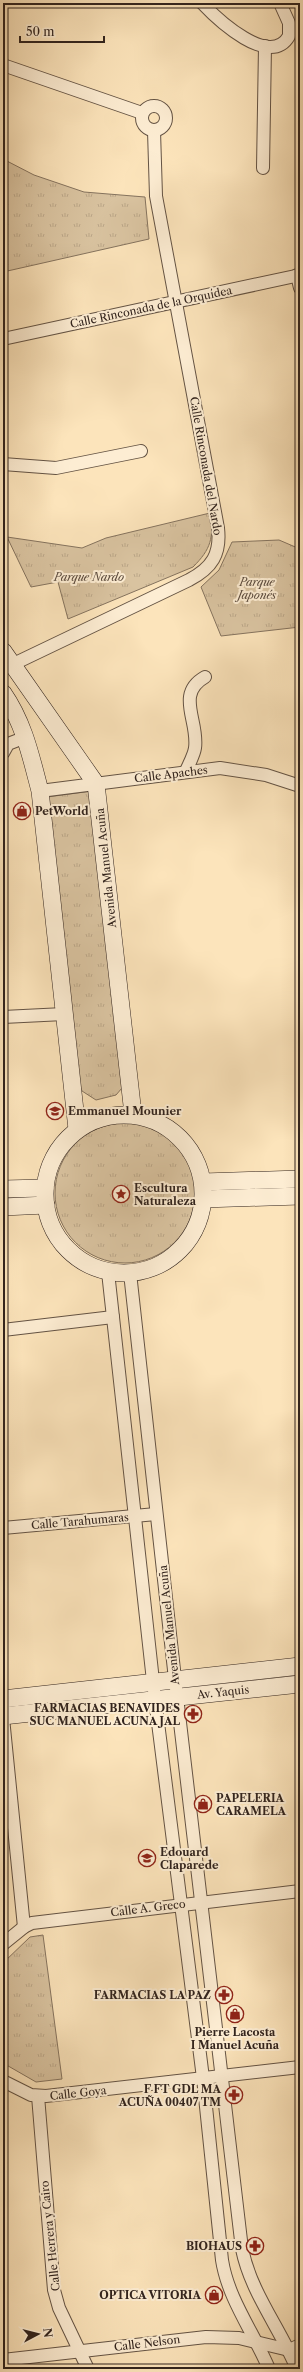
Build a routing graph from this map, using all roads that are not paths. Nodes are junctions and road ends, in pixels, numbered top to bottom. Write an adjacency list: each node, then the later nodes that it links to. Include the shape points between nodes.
1 (202, 3): 3 (street, via 216,19 236,33)
2 (280, 3): 3 (street, via 289,23 289,36 277,46)
3 (265, 46): 7 (street)
4 (3, 65): 5 (street)
5 (142, 113): 6 (street, via 142,122 146,129); 6 (street, via 147,108 155,106 162,108 166,115 166,123 161,129)
6 (154, 131): 10 (street, Calle Rinconada del Nardo, via 156,196)
7 (263, 168)
8 (299, 275): 9 (street); 10 (street, Calle Rinconada de la Orquídea)
9 (300, 288)
10 (175, 302): 11 (street, Calle Rinconada de la Orquídea); 14 (street, Calle Rinconada del Nardo, via 218,528 220,541 217,553 203,573)
11 (3, 339)
12 (140, 451): 13 (street, via 56,468)
13 (3, 464)
14 (6, 661): 20 (street, Avenida Manuel Acuña)
15 (205, 677): 19 (street, via 195,683 189,699 195,748)
16 (3, 693): 17 (street)
17 (26, 737): 18 (street, via 8,744); 22 (street)
18 (3, 753)
19 (186, 771): 20 (street, Calle Apaches); 21 (street, Calle Apaches, via 229,768 266,775)
20 (96, 784): 22 (street, Calle Apaches); 25 (street, Avenida Manuel Acuña)
21 (300, 786)
22 (40, 791): 23 (street)
23 (64, 1014): 24 (street); 26 (street)
24 (3, 1017)
25 (133, 1114): 26 (street, via 98,1118); 28 (street, via 162,1123 185,1142 199,1168)
26 (77, 1129): 29 (street, via 58,1149 47,1174)
27 (300, 1179): 28 (street)
28 (203, 1182): 32 (street)
29 (45, 1188): 30 (street); 33 (street)
30 (3, 1189)
31 (300, 1196): 32 (street)
32 (204, 1199): 36 (street, via 196,1227 180,1250 157,1266)
33 (46, 1205): 34 (street); 35 (street, via 54,1231 67,1248 82,1261)
34 (3, 1207)
35 (108, 1272): 36 (street); 37 (street, Avenida Manuel Acuña)
36 (130, 1273): 39 (street, Avenida Manuel Acuña)
37 (113, 1317): 38 (street); 40 (street, Avenida Manuel Acuña)
38 (3, 1330)
39 (156, 1514): 40 (street, Calle Tarahumaras); 45 (street, Avenida Manuel Acuña)
40 (135, 1516): 41 (street, Calle Tarahumaras); 43 (street, Avenida Manuel Acuña)
41 (3, 1528)
42 (300, 1666): 45 (street, Av. Yaquis)
43 (153, 1683): 45 (street, Av. Yaquis); 46 (street, Av. Yaquis); 47 (street, Avenida Manuel Acuña)
44 (300, 1684): 45 (street, Av. Yaquis)
45 (176, 1688): 47 (street, Av. Yaquis); 50 (street, Avenida Manuel Acuña)
46 (3, 1699)
47 (155, 1700): 48 (street, Av. Yaquis); 51 (street, Avenida Manuel Acuña)
48 (3, 1717): 52 (street)
49 (300, 1890): 50 (street, Calle A. Greco)
50 (202, 1901): 51 (street, Calle A. Greco); 55 (street, Avenida Manuel Acuña)
51 (182, 1904): 52 (street, Calle A. Greco, via 43,1922); 56 (street, Avenida Manuel Acuña)
52 (24, 1927): 53 (street, Calle A. Greco)
53 (3, 1944)
54 (300, 2067): 55 (street, Calle Goya)
55 (223, 2076): 56 (street, Calle Goya); 60 (street, Avenida Manuel Acuña, via 246,2267 253,2284)
56 (203, 2078): 58 (street, Calle Goya, via 60,2096); 59 (street, Avenida Manuel Acuña, via 224,2275)
57 (3, 2081): 58 (street, Calle Goya, via 24,2093)
58 (38, 2096): 61 (street, Calle Herrera y Cairo, via 54,2290 59,2308)
59 (258, 2342): 60 (street, Calle Nelson); 61 (street, Calle Nelson, via 206,2337); 64 (street, Avenida Manuel Acuña)
60 (295, 2347): 65 (street, Avenida Manuel Acuña)
61 (79, 2351): 62 (street, Calle Nelson); 63 (street, Calle Herrera y Cairo)
62 (3, 2360)
63 (88, 2369)
64 (269, 2369)
65 (297, 2369)

